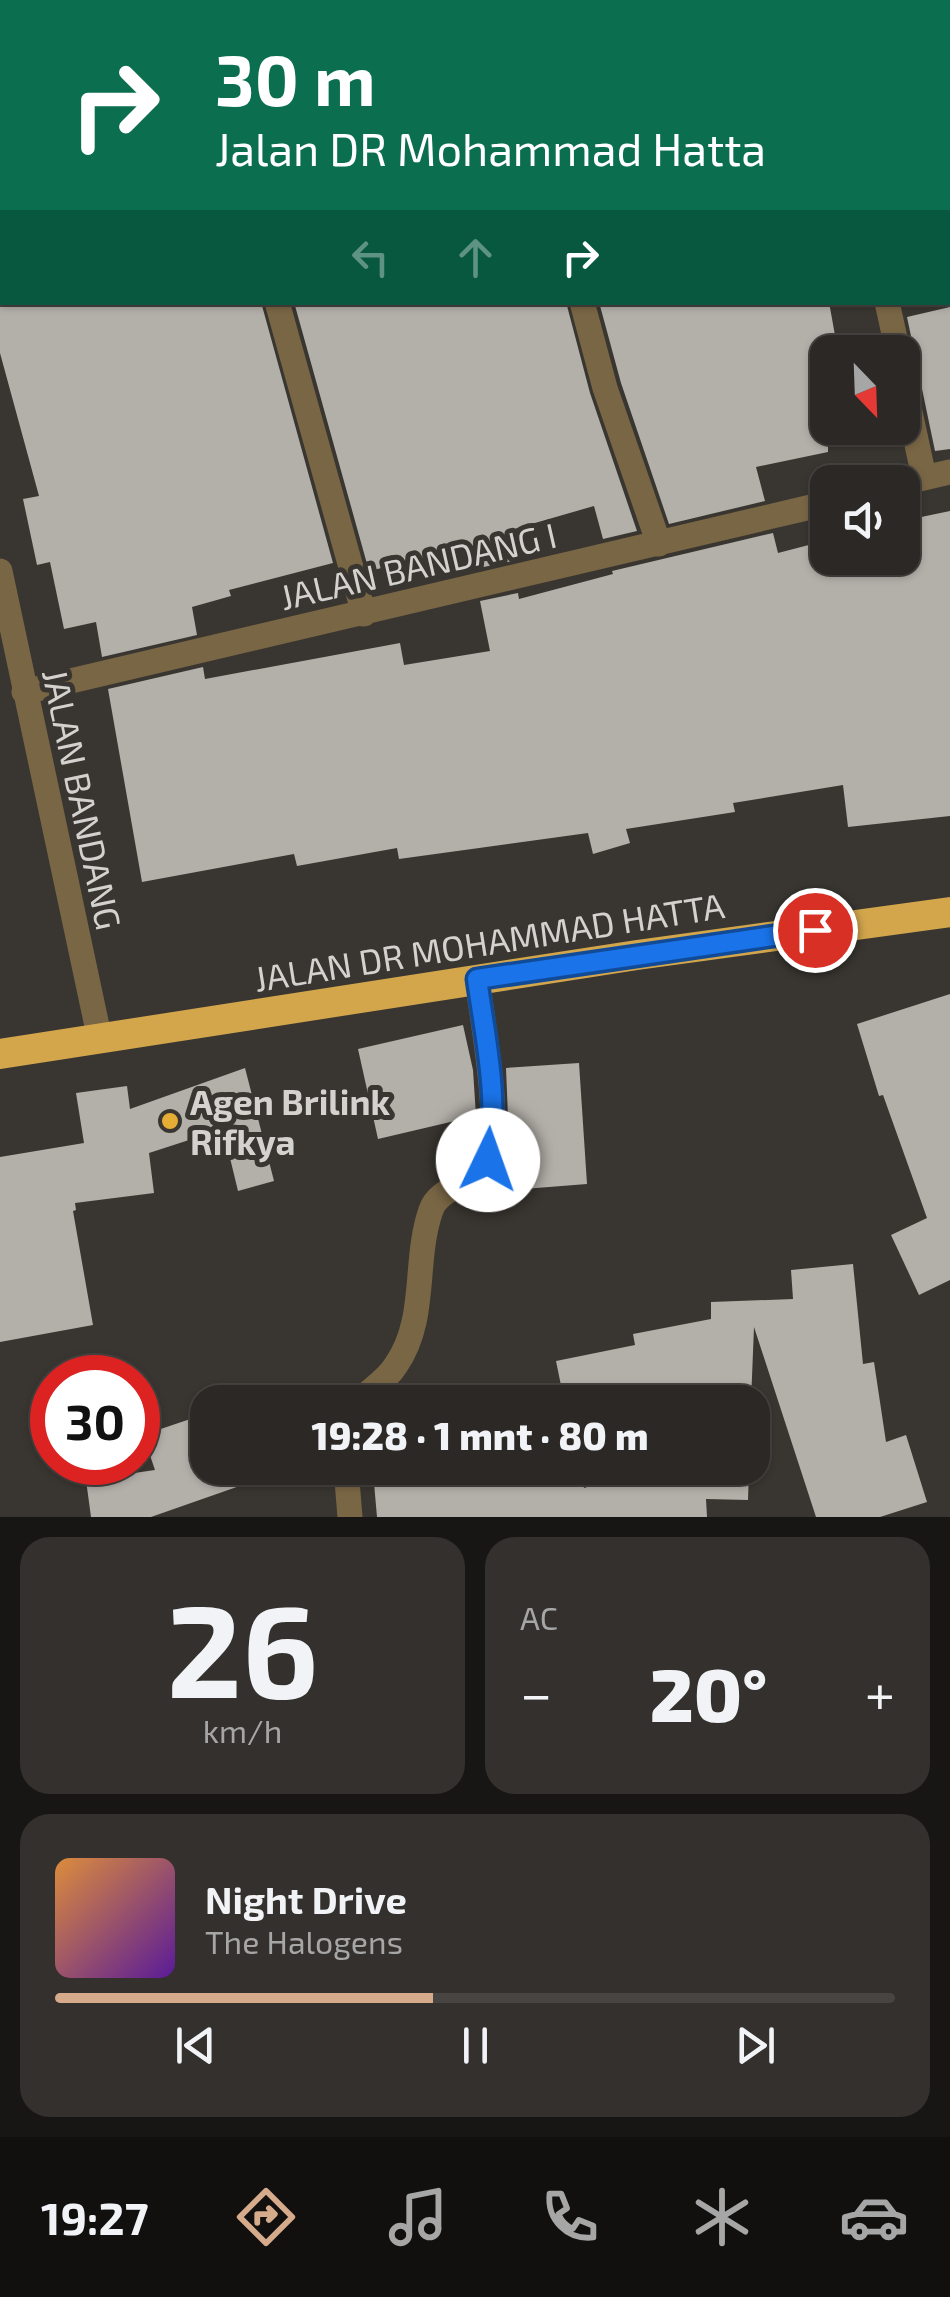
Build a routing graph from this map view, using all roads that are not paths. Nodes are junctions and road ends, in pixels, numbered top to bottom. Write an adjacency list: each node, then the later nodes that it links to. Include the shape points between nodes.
1 (278, 305): 10 (street)
2 (583, 305): 8 (street)
3 (888, 305): 4 (street)
4 (894, 335)
5 (918, 445): 6 (street)
6 (926, 477)
7 (810, 507): 8 (street, JALAN BANDANG I)
8 (659, 544): 10 (street, JALAN BANDANG I)
9 (0, 571): 11 (street, JALAN BANDANG)
10 (364, 614): 11 (street, JALAN BANDANG I)
11 (24, 692): 14 (street, JALAN BANDANG)
12 (950, 912): 13 (highway, JALAN DR MOHAMMAD HATTA)
13 (477, 979): 14 (highway, JALAN DR MOHAMMAD HATTA); 16 (street, via 490,1083 488,1160 432,1204 408,1347)
14 (100, 1040): 15 (highway, JALAN DR MOHAMMAD HATTA)
15 (0, 1054)
16 (377, 1385)
17 (347, 1485): 18 (street)
18 (350, 1517)

